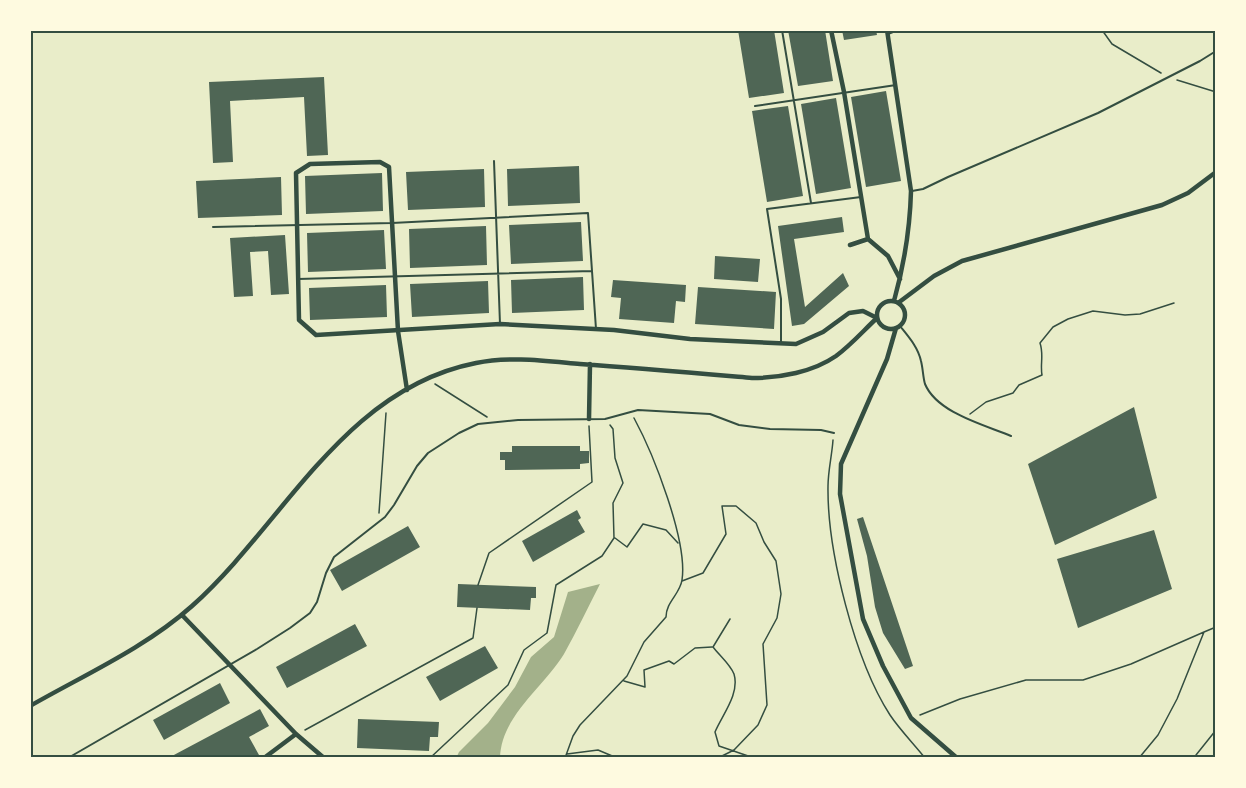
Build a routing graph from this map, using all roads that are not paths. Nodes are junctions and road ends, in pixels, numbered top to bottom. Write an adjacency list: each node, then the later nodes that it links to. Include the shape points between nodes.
1 (782, 30): 8 (lane)
2 (831, 30): 7 (street)
3 (898, 30): 4 (lane)
4 (888, 32): 6 (street)
5 (1216, 51): 12 (lane, via 1098,113 924,189)
6 (896, 85): 7 (lane); 12 (street)
7 (844, 92): 8 (lane); 13 (street)
8 (794, 100): 9 (lane); 14 (lane)
9 (755, 106)
10 (494, 161): 15 (lane)
11 (1216, 172): 26 (street, via 1188,193 1162,205 962,261)
12 (911, 191): 25 (street)
13 (861, 197): 14 (lane); 19 (street)
14 (811, 203): 32 (lane, via 767,209 781,299)
15 (496, 218): 16 (lane); 21 (lane, via 588,213); 22 (lane)
16 (392, 223): 17 (lane); 17 (street, via 388,167 380,162 309,165 296,173); 23 (street)
17 (297, 225): 18 (lane); 24 (street)
18 (213, 226)
19 (868, 239): 20 (street); 25 (street, via 888,256)
20 (850, 245)
21 (592, 271): 22 (lane); 30 (lane)
22 (499, 275): 23 (lane); 28 (lane)
23 (395, 278): 24 (lane); 31 (street)
24 (298, 279): 31 (street, via 299,320 316,335)
25 (900, 279): 26 (street)
26 (896, 302): 27 (street, via 882,304); 29 (street, via 905,314)
27 (877, 318): 29 (street, via 884,326); 32 (street, via 863,311 849,313 808,340); 33 (street, via 834,358 775,377)
28 (500, 324): 30 (street); 31 (street)
29 (898, 327): 37 (lane, via 912,341 921,358 925,384 944,408); 45 (street, via 841,464 840,494 863,619 882,666 911,718)
30 (596, 329): 32 (street, via 686,339)
31 (398, 331): 34 (street)
32 (781, 343)
33 (590, 364): 34 (street, via 488,361 458,367); 35 (street)
34 (407, 390): 38 (street, via 351,430 328,452 227,571)
35 (589, 419): 36 (lane, via 638,410 710,414 739,425); 39 (lane, via 478,424 428,453 378,523 334,557 310,613)
36 (834, 433)
37 (1011, 436)
38 (182, 615): 39 (street); 40 (street, via 138,645)
39 (230, 663): 41 (street); 42 (lane)
40 (30, 706)
41 (296, 734): 43 (street); 44 (street)
42 (68, 758)
43 (264, 758)
44 (324, 758)
45 (956, 758)

